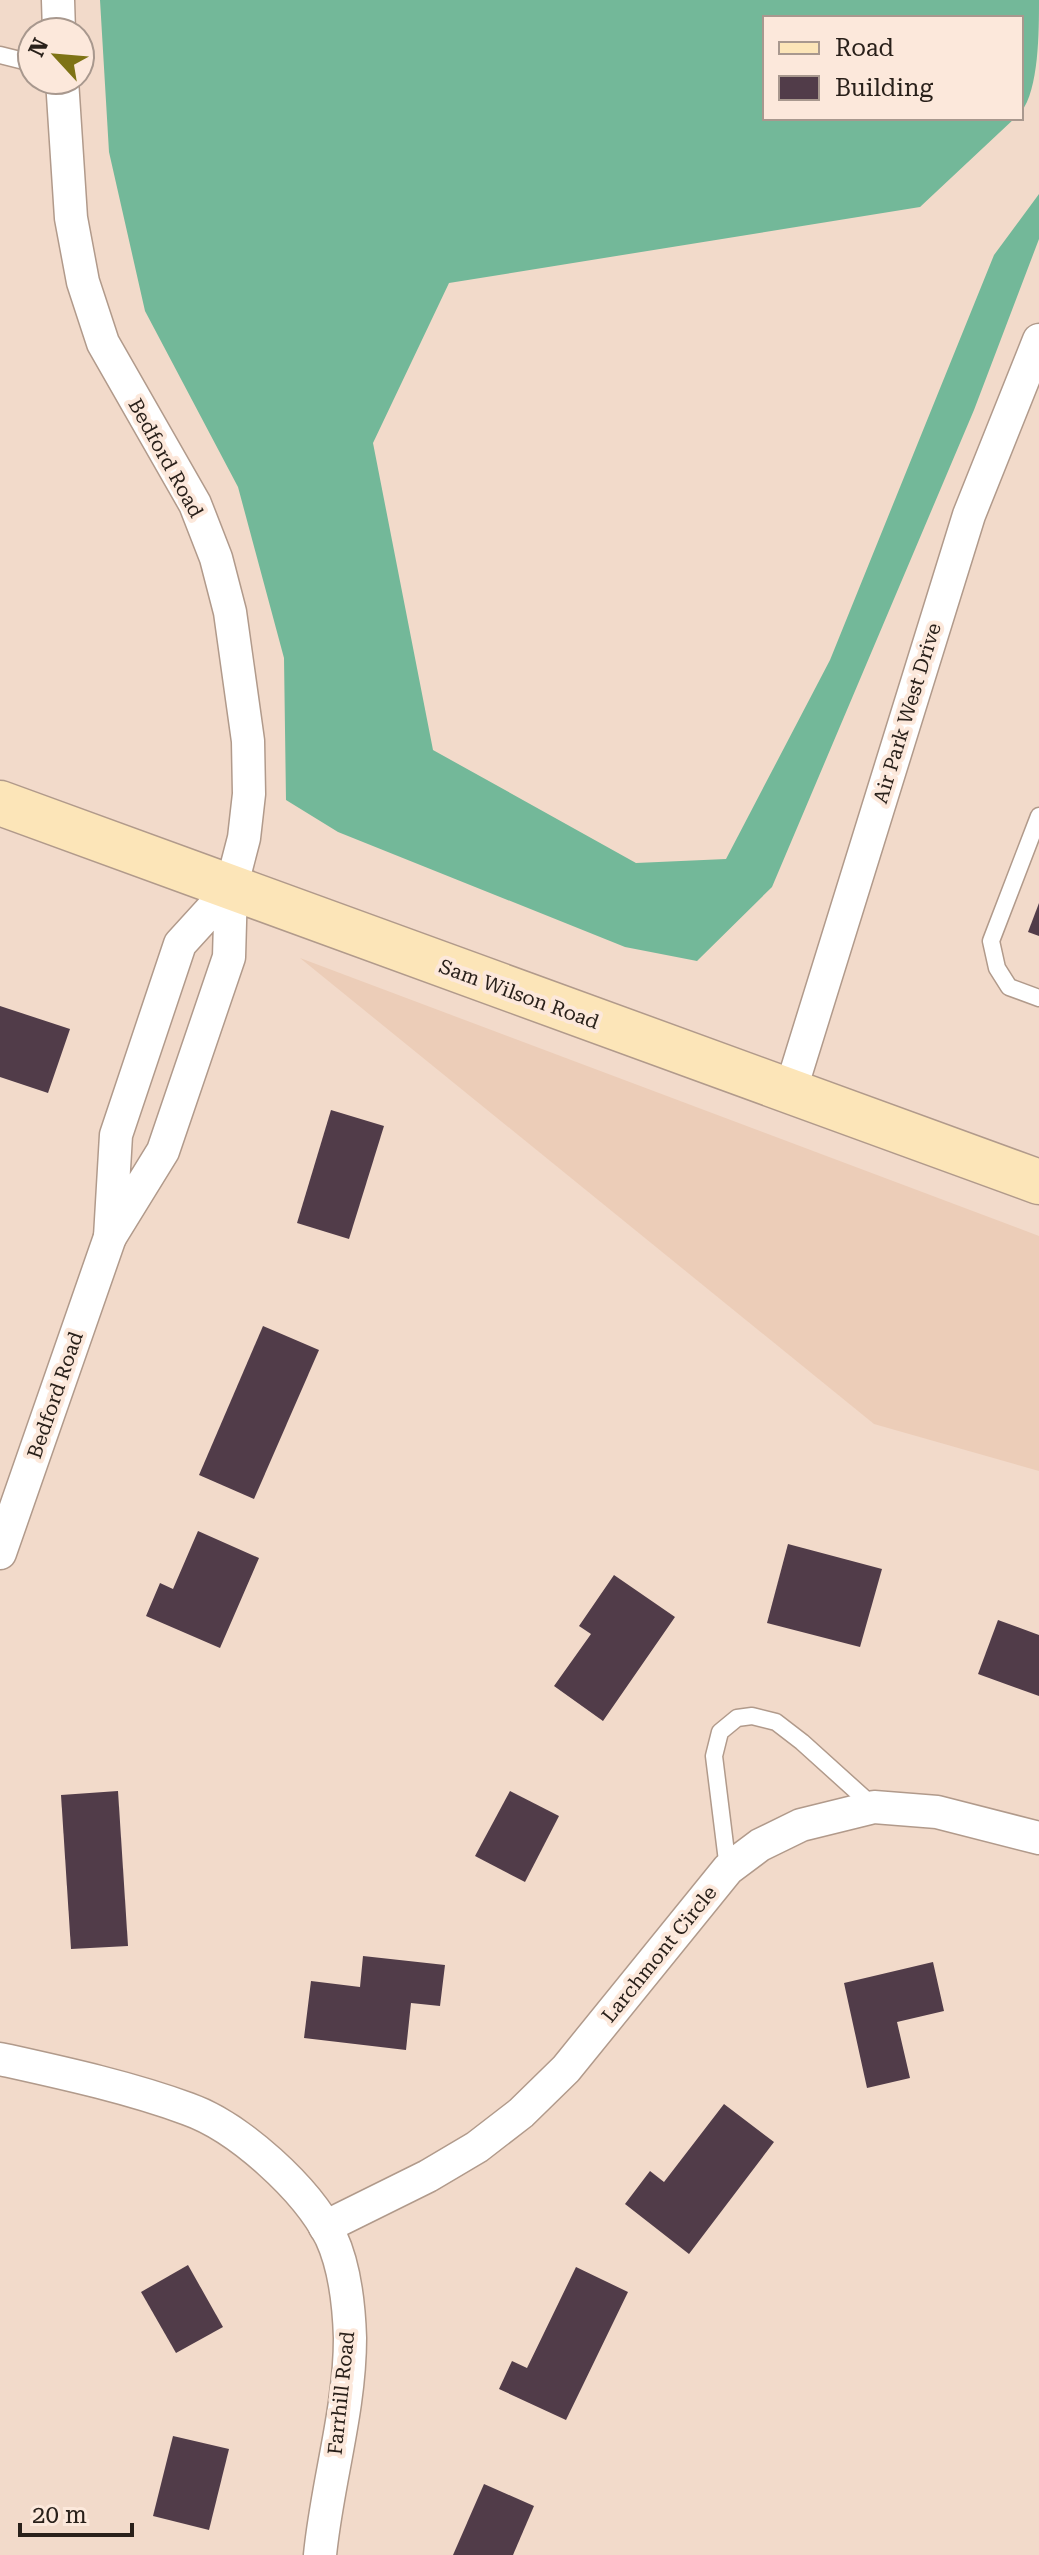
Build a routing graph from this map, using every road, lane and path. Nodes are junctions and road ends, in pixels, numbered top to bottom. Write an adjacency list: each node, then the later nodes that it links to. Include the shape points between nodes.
1 (63, 96): 5 (street, Bedford Road, via 71,218 83,282 103,343 195,504 230,612 248,741 249,794)
2 (1037, 352): 7 (street, Air Park West Drive, via 969,515)
3 (0, 803): 5 (street, Sam Wilson Road)
4 (1039, 816): 6 (lane, via 991,941 997,968 1009,987)
5 (231, 888): 7 (street, Sam Wilson Road); 9 (street, Bedford Road, via 229,957 163,1151); 9 (street, Bedford Road, via 180,944 116,1135)
6 (1039, 998)
7 (790, 1092): 8 (street, Sam Wilson Road)
8 (1039, 1182)
9 (110, 1237): 10 (street, Bedford Road)
10 (2, 1540)
11 (874, 1807): 12 (street, Larchmont Circle, via 937,1812); 13 (street, Larchmont Circle, via 801,1825 760,1845); 13 (lane, via 776,1722 737,1718 720,1732 714,1756)
12 (1039, 1838)
13 (728, 1869): 15 (street, Larchmont Circle, via 566,2069 521,2113 440,2169)
14 (0, 2059): 15 (street, Farrhill Road, via 191,2109 266,2159)
15 (325, 2227): 16 (street, Farrhill Road, via 346,2290 350,2339 343,2419)
16 (320, 2555)

